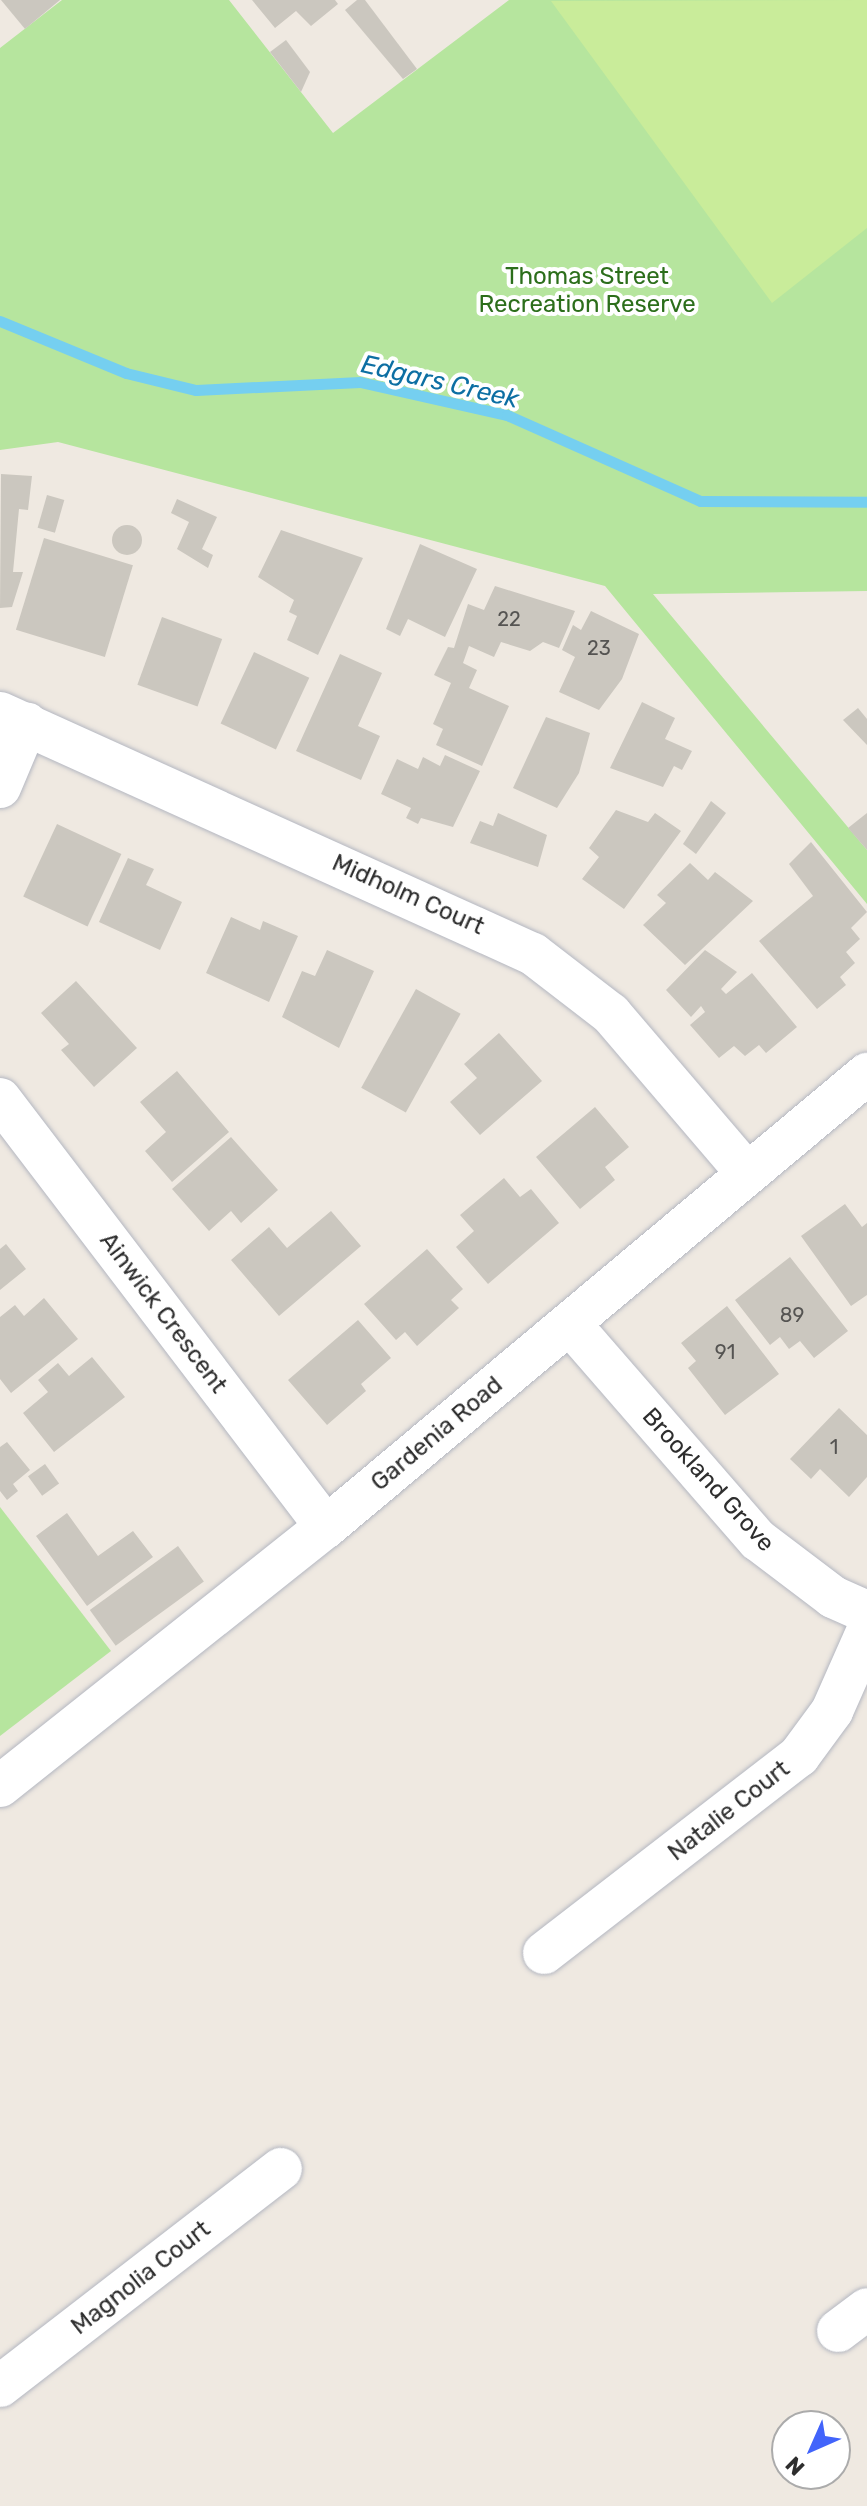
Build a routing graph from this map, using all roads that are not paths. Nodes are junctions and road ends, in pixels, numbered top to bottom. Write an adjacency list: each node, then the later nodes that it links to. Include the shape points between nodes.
1 (14, 718): 2 (street); 5 (street, Midholm Court, via 533,954 611,1014)
2 (0, 787)
3 (867, 1074): 5 (street, Gardenia Road)
4 (0, 1099): 7 (street, Ainwick Crescent)
5 (747, 1173): 6 (street, Gardenia Road)
6 (570, 1324): 7 (street, Gardenia Road); 8 (street, Brookland Grove, via 758,1540 833,1597)
7 (326, 1527): 10 (street, Gardenia Road)
8 (867, 1612)
9 (867, 1632): 11 (street, Natalie Court, via 832,1711 799,1756)
10 (0, 1786)
11 (544, 1953)
12 (281, 2169): 13 (street, Magnolia Court)
13 (0, 2386)

